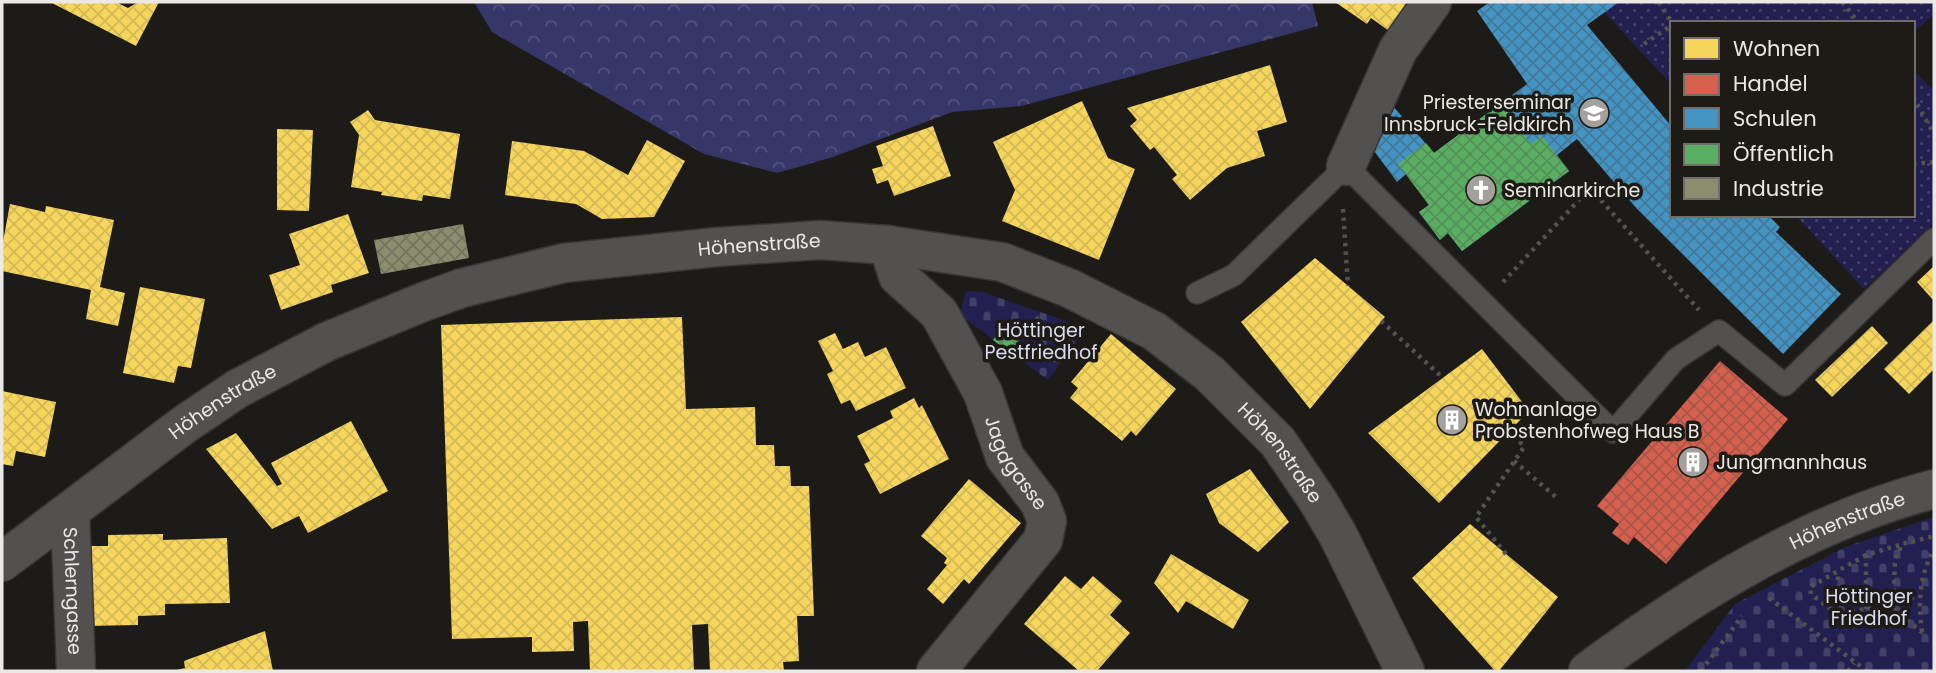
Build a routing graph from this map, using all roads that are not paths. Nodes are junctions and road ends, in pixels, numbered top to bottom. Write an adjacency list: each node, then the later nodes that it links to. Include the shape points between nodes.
1 (1432, 2): 2 (street, via 1398,50)
2 (1346, 166): 3 (lane, via 1613,432 1676,359 1719,331 1785,385); 5 (lane, via 1234,275)
3 (1934, 239)
4 (888, 245): 7 (street, Höhenstraße, via 820,240 717,247 564,263 463,288 362,325 237,389); 10 (street, Jagdgasse, via 898,276 939,313 982,393 1005,457 1040,503 1047,520 1043,540); 11 (street, Höhenstraße, via 1002,262 1069,288 1154,331 1210,374 1278,442 1318,501)
5 (1196, 293)
6 (1934, 489): 12 (street, Höhenstraße, via 1799,538 1685,605)
7 (70, 512): 8 (street, Höhenstraße); 9 (street, Schlerngasse)
8 (2, 562)
9 (76, 671)
10 (936, 671)
11 (1405, 671)
12 (1588, 671)

